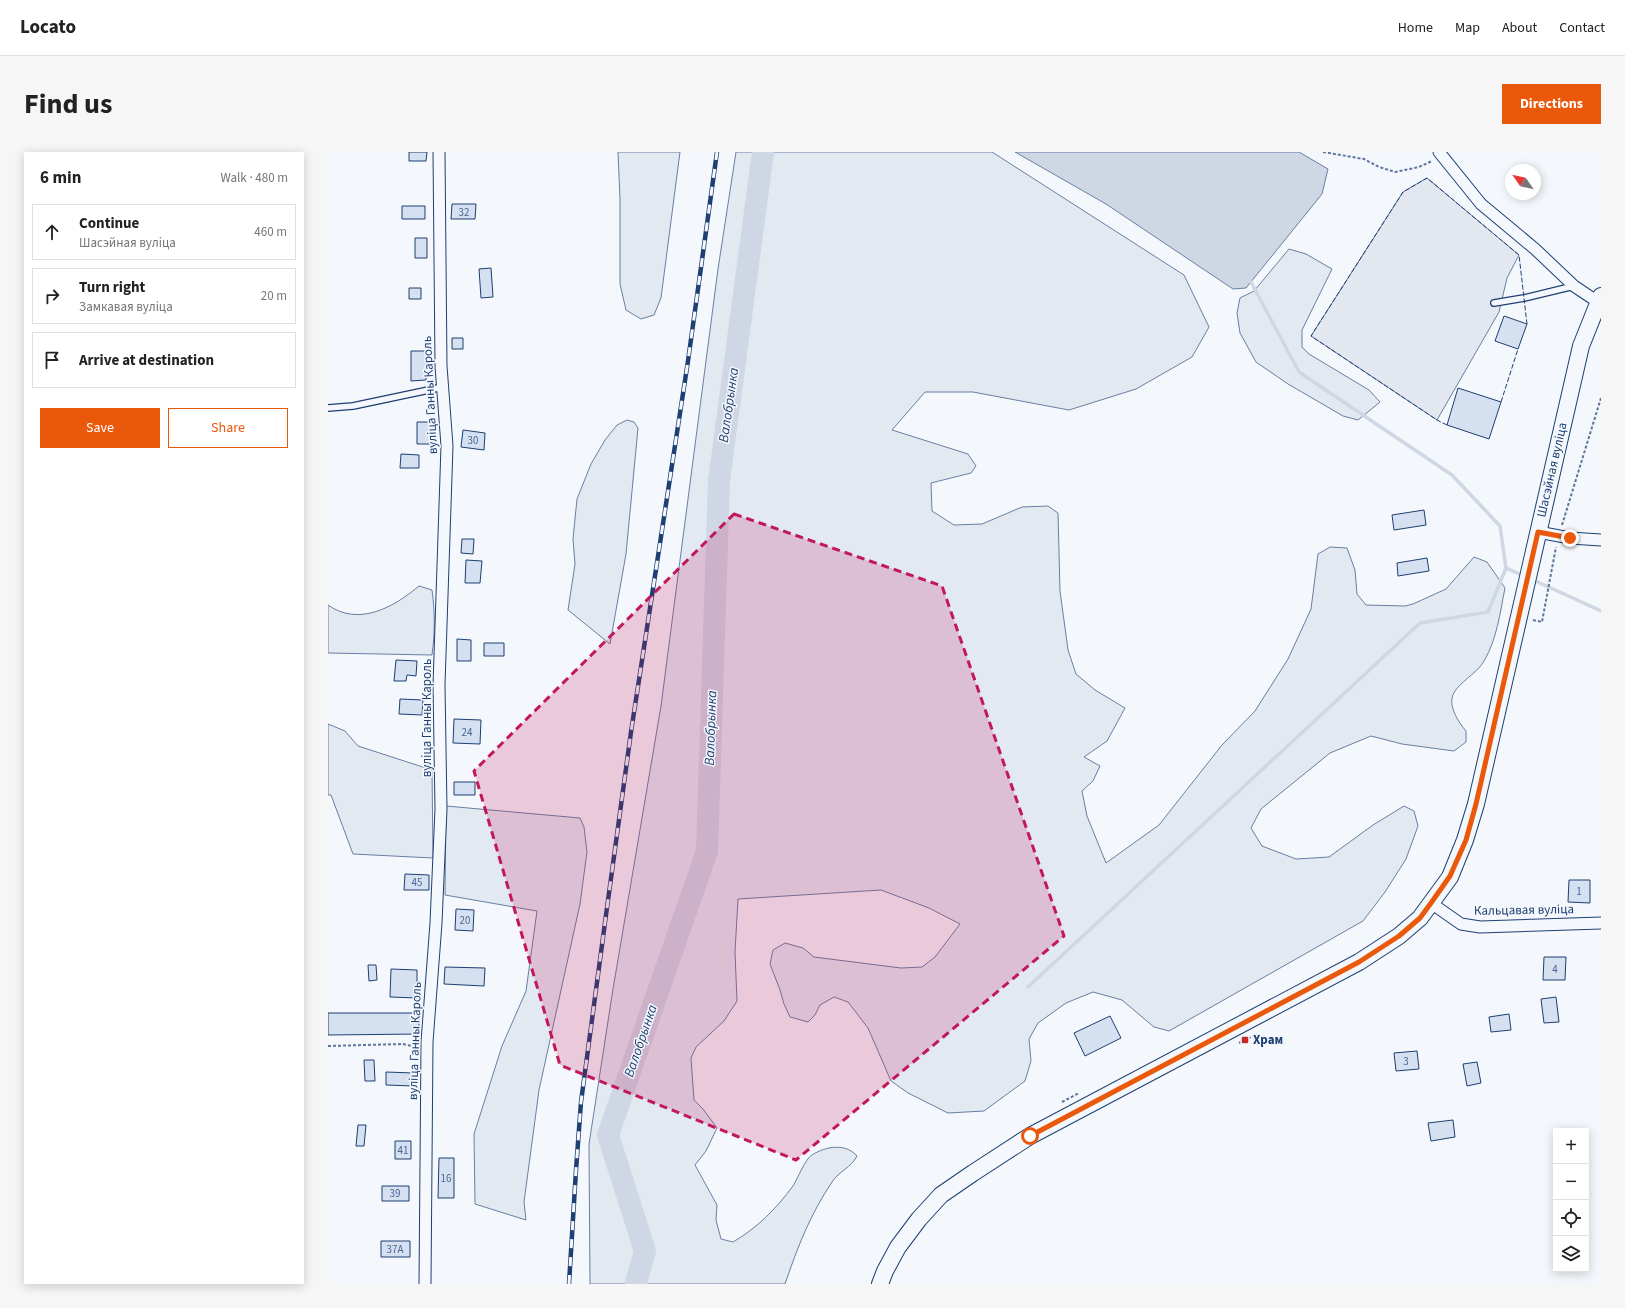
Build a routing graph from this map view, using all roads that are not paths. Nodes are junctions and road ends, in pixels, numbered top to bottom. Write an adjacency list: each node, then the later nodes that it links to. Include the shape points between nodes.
1 (439, 152): 6 (street, вуліца Ганны Кароль)
2 (1441, 154): 3 (street, via 1481,204)
3 (1574, 286): 4 (street); 5 (lane)
4 (1600, 299): 8 (main road, Шасэйная вуліца, via 1580,346)
5 (1494, 303)
6 (443, 387): 7 (lane, via 353,406); 12 (street, вуліца Ганны Кароль, via 447,446 440,685 441,810 427,1049)
7 (328, 408)
8 (1537, 535): 9 (street); 10 (main road, Шасэйная вуліца, via 1468,833 1450,876)
9 (1601, 540)
10 (1431, 903): 11 (street, Кальцавая вуліца, via 1461,924 1480,927); 13 (main road, Шасэйная вуліца, via 1420,918 1399,936 1359,962 1030,1136 941,1195 898,1247)
11 (1601, 923)
12 (425, 1284)
13 (880, 1284)

